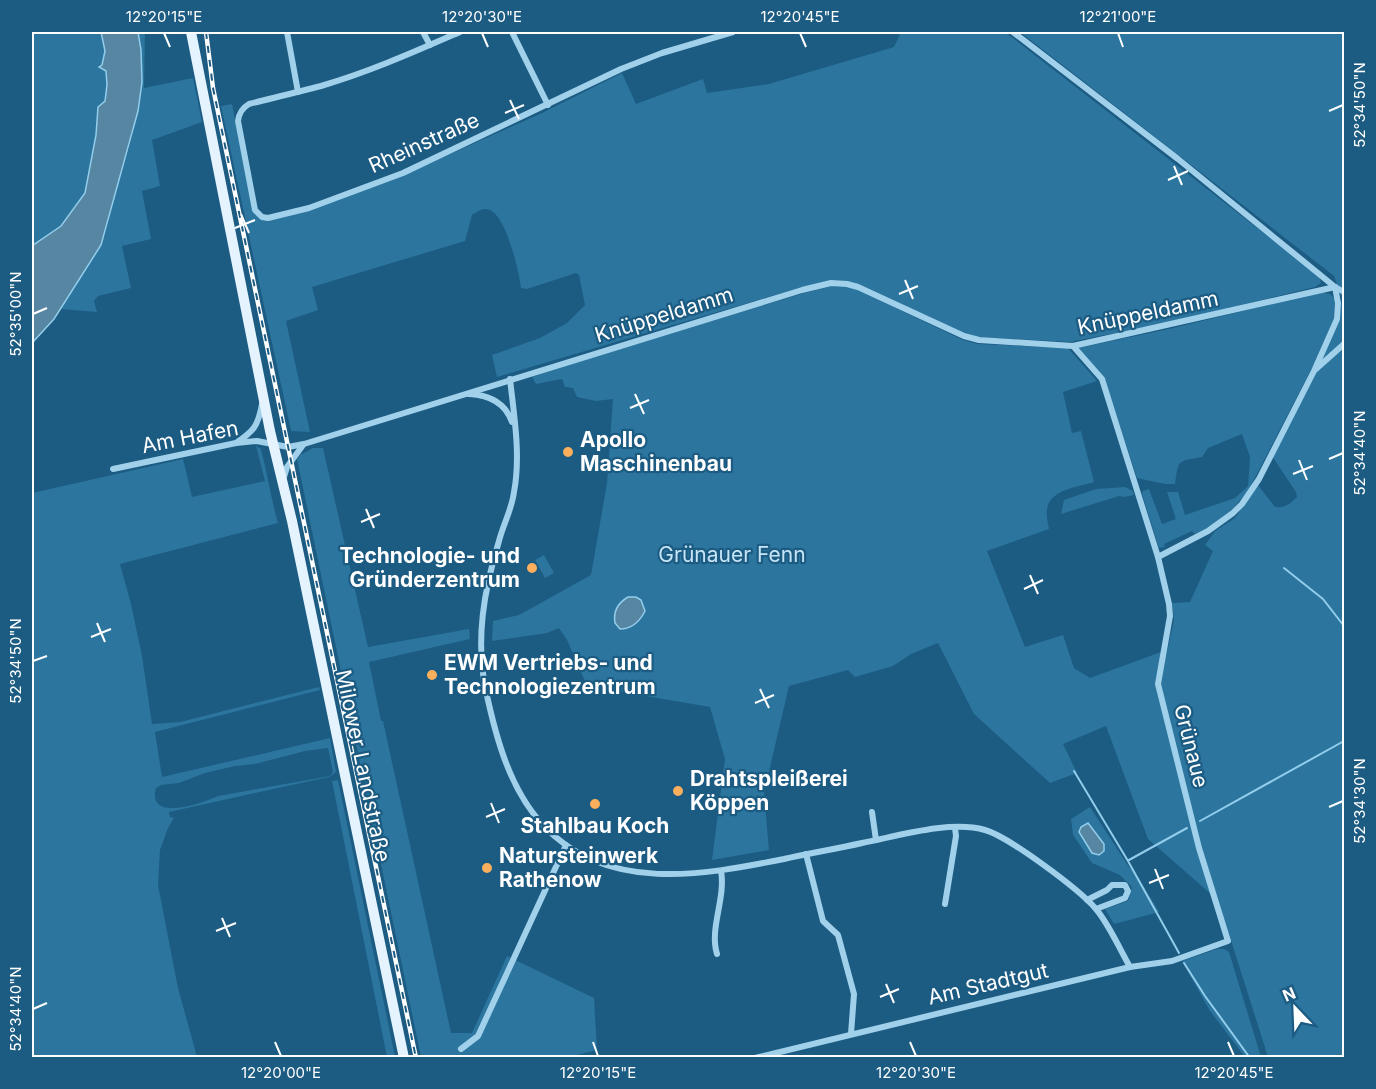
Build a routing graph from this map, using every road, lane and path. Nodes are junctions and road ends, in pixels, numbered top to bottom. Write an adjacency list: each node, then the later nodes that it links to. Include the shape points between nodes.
1 (191, 32): 18 (main road, Milower Landstraße)
2 (286, 32): 9 (street)
3 (423, 32): 8 (street)
4 (460, 32): 8 (street)
5 (512, 32): 10 (street)
6 (733, 32): 10 (street, Rheinstraße, via 662,52)
7 (1013, 32): 11 (street)
8 (430, 45): 9 (street)
9 (298, 92): 10 (street, Rheinstraße, via 249,104 238,121 255,210 268,218 309,208 403,172)
10 (548, 105)
11 (1335, 287): 12 (street); 14 (street, Knüppeldamm); 15 (street, via 1337,319)
12 (1344, 292)
13 (1344, 344): 15 (street)
14 (1072, 346): 16 (street, Knüppeldamm, via 979,340 858,287 831,283); 25 (street, Grünaue, via 1102,379)
15 (1314, 371): 25 (street, via 1242,504 1208,531)
16 (510, 379): 17 (street); 19 (street)
17 (463, 394): 19 (street, via 496,400 510,417); 22 (street)
18 (264, 398): 20 (street, Milower Landstraße, via 253,431); 21 (main road, Milower Landstraße)
19 (515, 435): 29 (street, via 514,494 483,606 483,677 498,737 519,791 544,826)
20 (236, 444): 21 (street, Am Hafen); 23 (street, Am Hafen)
21 (272, 444): 22 (street); 24 (main road, Milower Landstraße)
22 (304, 444): 24 (street, via 287,467)
23 (113, 469)
24 (282, 483): 40 (main road, Milower Landstraße)
25 (1158, 557): 35 (street, Grünaue, via 1170,616 1158,684 1199,848)
26 (872, 812): 28 (street)
27 (955, 828): 28 (street); 32 (street, via 977,829 998,836); 33 (street)
28 (876, 840): 30 (street)
29 (566, 845): 31 (street, via 607,865 633,872 664,875); 39 (street, via 478,1036)
30 (806, 854): 31 (street); 38 (street, via 823,921 838,934 854,994)
31 (721, 871): 36 (street)
32 (1087, 900): 34 (street); 34 (street, via 1112,885 1125,885 1125,898)
33 (945, 904)
34 (1096, 909): 37 (street)
35 (1228, 941): 37 (street, Am Stadtgut, via 1172,961)
36 (717, 954)
37 (1130, 968): 38 (street, Am Stadtgut)
38 (851, 1034): 41 (street, Am Stadtgut)
39 (461, 1049)
40 (404, 1058)
41 (755, 1058)

